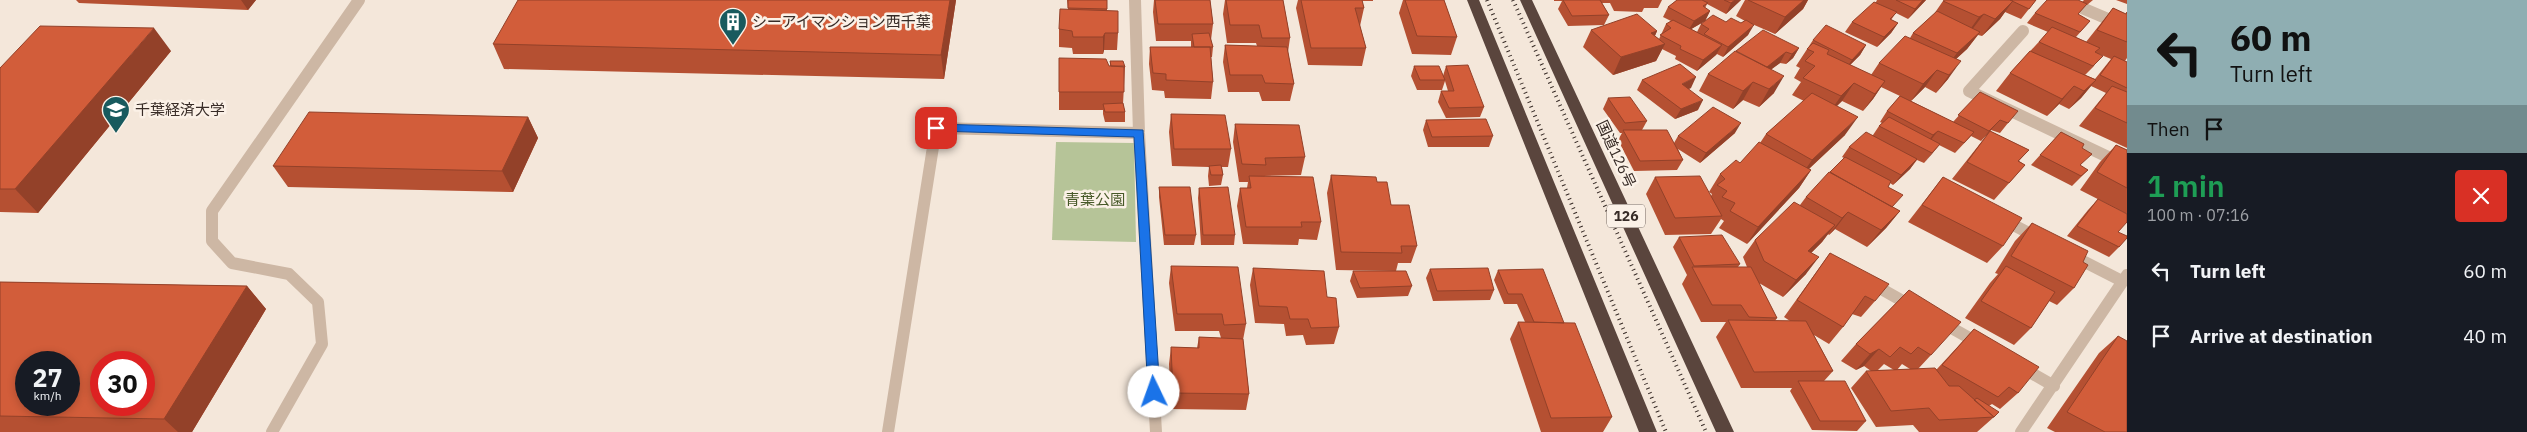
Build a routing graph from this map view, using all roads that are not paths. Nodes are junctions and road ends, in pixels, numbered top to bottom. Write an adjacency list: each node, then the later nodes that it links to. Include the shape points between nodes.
1 (359, 0): 16 (street, via 212,211 212,241 232,263 289,274 318,302 322,344)
2 (1135, 0): 8 (street)
3 (1473, 0): 19 (highway)
4 (1526, 0): 20 (highway, 国道126号 / 126)
5 (2063, 0): 6 (street)
6 (2127, 27)
7 (2023, 31): 9 (street, via 1969,91)
8 (1139, 133): 17 (street, via 936,128); 18 (street)
9 (2127, 166)
10 (1994, 215): 12 (street)
11 (1854, 274): 13 (street)
12 (2124, 278): 15 (street)
13 (1993, 352)
14 (2011, 362): 15 (street)
15 (2054, 386): 21 (street)
16 (272, 432)
17 (888, 432)
18 (1156, 432)
19 (1648, 432)
20 (1725, 432)
21 (2021, 432)

